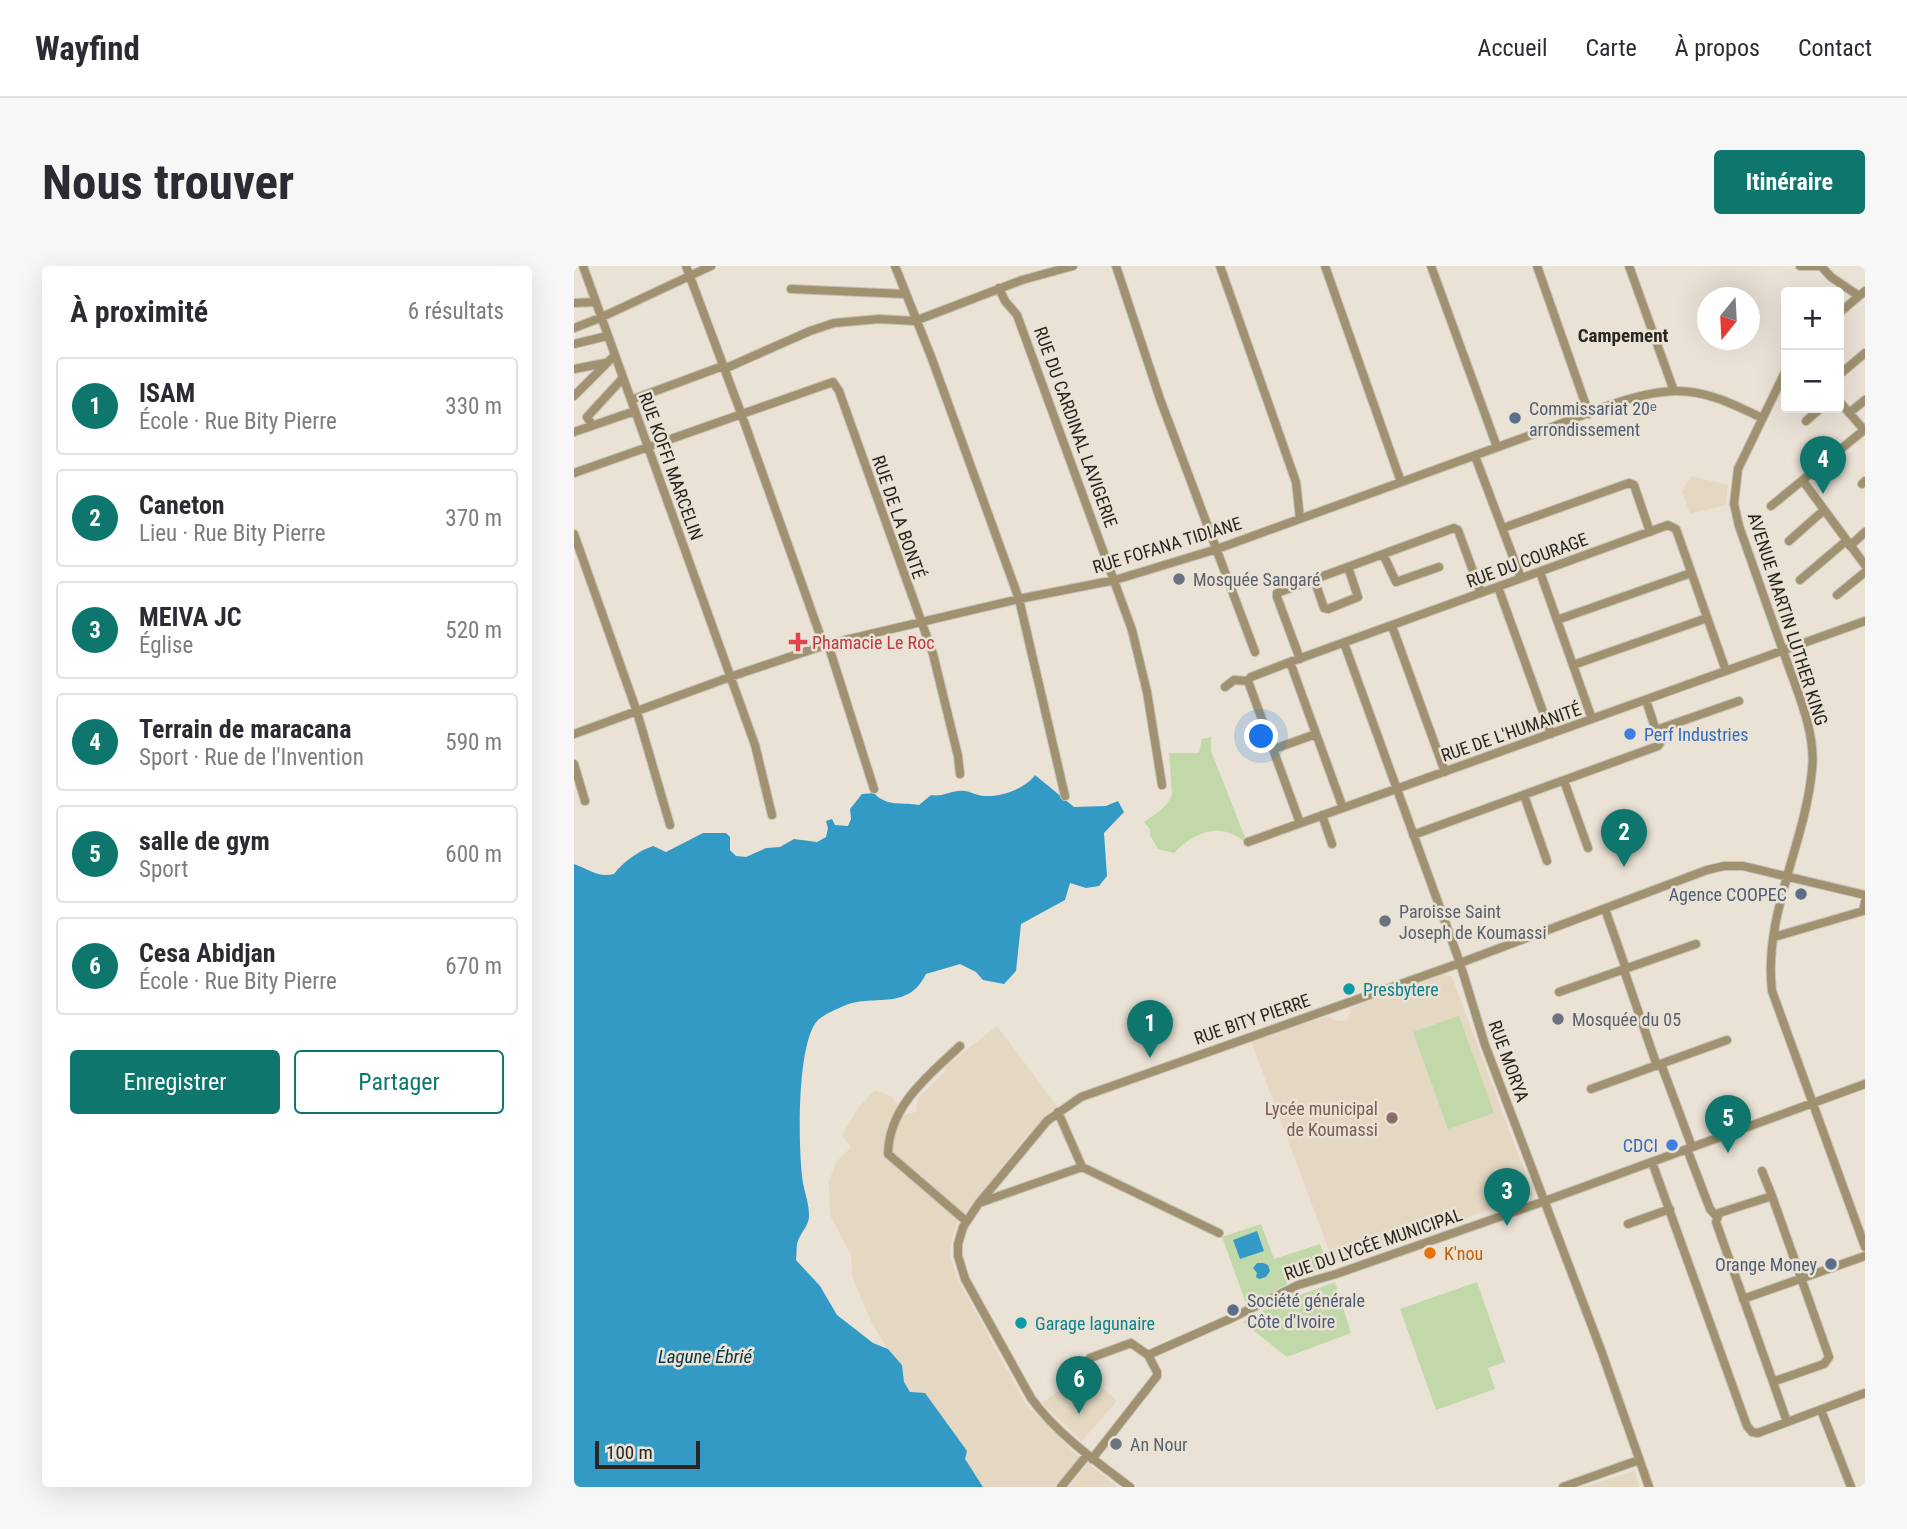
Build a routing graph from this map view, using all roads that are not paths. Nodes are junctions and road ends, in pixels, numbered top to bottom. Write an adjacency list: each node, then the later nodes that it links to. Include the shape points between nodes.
1 (583, 266): 19 (street, RUE KOFFI MARCELIN)
2 (686, 266): 14 (street)
3 (711, 266): 14 (street)
4 (895, 266): 17 (street)
5 (1116, 266): 65 (street)
6 (1220, 266): 58 (street, via 1296,482)
7 (1325, 266): 55 (street)
8 (1431, 266): 51 (street)
9 (1537, 266): 44 (street)
10 (1629, 266): 35 (street)
11 (1800, 266): 12 (street)
12 (1819, 266): 18 (street)
13 (1068, 267): 15 (street)
14 (690, 276): 22 (street); 30 (street)
15 (999, 288): 23 (street); 75 (street, RUE DU CARDINAL LAVIGERIE, via 1017,315)
16 (791, 289): 17 (street)
17 (905, 294): 23 (street)
18 (1862, 294): 21 (street)
19 (595, 302): 20 (street); 22 (street, RUE KOFFI MARCELIN)
20 (574, 303)
21 (1844, 309)
22 (600, 318): 24 (street); 25 (street, RUE KOFFI MARCELIN)
23 (915, 321): 30 (street, via 834,323); 80 (street)
24 (574, 328)
25 (607, 336): 26 (street); 28 (street, RUE KOFFI MARCELIN)
26 (574, 344)
27 (1865, 353): 32 (street)
28 (614, 356): 29 (street); 33 (street, RUE KOFFI MARCELIN)
29 (605, 363): 31 (street); 36 (street)
30 (724, 367): 37 (street); 41 (street)
31 (574, 369)
32 (1844, 372)
33 (622, 379): 37 (street, RUE KOFFI MARCELIN); 47 (street, via 587,417)
34 (1781, 380): 45 (street, AVENUE MARTIN LUTHER KING)
35 (1674, 391): 44 (street, RUE FOFANA TIDIANE, via 1653,393); 45 (street, RUE FOFANA TIDIANE, via 1702,393)
36 (574, 396)
37 (631, 400): 40 (street, RUE KOFFI MARCELIN)
38 (1865, 400): 43 (street)
39 (1844, 407): 43 (street)
40 (635, 411): 47 (street); 50 (street, RUE KOFFI MARCELIN)
41 (741, 413): 50 (street); 83 (street, RUE DE LA BONTÉ, via 833,382); 87 (street)
42 (1815, 413): 46 (street)
43 (1849, 413): 48 (street)
44 (1589, 414): 51 (street, RUE FOFANA TIDIANE)
45 (1762, 418): 88 (street, AVENUE MARTIN LUTHER KING, via 1738,469 1734,504)
46 (1806, 421)
47 (593, 425): 49 (street)
48 (1864, 430): 54 (street)
49 (574, 432)
50 (647, 446): 53 (street); 94 (street, RUE KOFFI MARCELIN)
51 (1497, 447): 52 (street, RUE FOFANA TIDIANE)
52 (1475, 456): 55 (street, RUE FOFANA TIDIANE); 59 (street)
53 (574, 472)
54 (1803, 481): 56 (street); 57 (street)
55 (1401, 482): 58 (street, RUE FOFANA TIDIANE)
56 (1771, 506)
57 (1824, 510): 63 (street); 64 (street)
58 (1300, 519): 65 (street, RUE FOFANA TIDIANE)
59 (1503, 528): 60 (street, via 1629,483 1634,485); 73 (street)
60 (1650, 532): 70 (street, RUE DU COURAGE); 71 (street, RUE DU COURAGE, via 1676,528)
61 (1865, 533): 64 (street)
62 (574, 534): 99 (street)
63 (1789, 541)
64 (1848, 543): 67 (street); 76 (street)
65 (1217, 549): 75 (street, RUE FOFANA TIDIANE); 89 (street)
66 (1383, 554): 68 (street); 69 (street, via 1396,582); 78 (street, via 1456,528)
67 (1865, 565)
68 (1348, 567): 74 (street); 74 (street, via 1358,597 1328,609)
69 (1439, 567)
70 (1540, 572): 73 (street, RUE DU COURAGE); 82 (street)
71 (1691, 572): 81 (street, RUE DU COURAGE); 82 (street)
72 (1865, 572): 79 (street)
73 (1521, 578): 77 (street, RUE DU COURAGE)
74 (1314, 579): 90 (street, via 1276,595)
75 (1115, 580): 80 (street, RUE FOFANA TIDIANE); 110 (street, RUE DU CARDINAL LAVIGERIE, via 1138,655)
76 (1800, 580)
77 (1498, 587): 78 (street, RUE DU COURAGE); 104 (street)
78 (1481, 593): 85 (street, RUE DU COURAGE)
79 (1837, 595)
80 (1019, 599): 83 (street, RUE FOFANA TIDIANE); 114 (street)
81 (1707, 618): 92 (street); 93 (street, RUE DU COURAGE)
82 (1557, 620): 92 (street)
83 (921, 621): 87 (street, RUE FOFANA TIDIANE); 108 (street, RUE DE LA BONTÉ)
84 (1865, 621): 88 (street, RUE DE L'HUMANITÉ)
85 (1392, 626): 86 (street, RUE DU COURAGE); 107 (street)
86 (1344, 643): 90 (street, RUE DU COURAGE); 112 (street, RUE MORYA)
87 (826, 645): 94 (street, RUE FOFANA TIDIANE); 111 (street)
88 (1783, 651): 93 (street, RUE DE L'HUMANITÉ); 126 (street, AVENUE MARTIN LUTHER KING, via 1807,720 1813,758)
89 (1255, 652)
90 (1300, 659): 91 (street, RUE DU COURAGE)
91 (1290, 662): 95 (street, RUE DU COURAGE); 103 (street)
92 (1573, 665): 100 (street)
93 (1726, 671): 97 (street, RUE DE L'HUMANITÉ)
94 (730, 677): 99 (street, RUE FOFANA TIDIANE); 117 (street, RUE KOFFI MARCELIN, via 755,746)
95 (1248, 681): 96 (street, RUE DU COURAGE, via 1234,680); 105 (street)
96 (1225, 687)
97 (1646, 700): 100 (street, RUE DE L'HUMANITÉ); 101 (street)
98 (1739, 701): 101 (street)
99 (637, 712): 102 (street, RUE FOFANA TIDIANE); 120 (street)
100 (1592, 719): 104 (street, RUE DE L'HUMANITÉ)
101 (1656, 730): 109 (street, via 1658,746)
102 (574, 734)
103 (1316, 734): 105 (street); 116 (street)
104 (1551, 734): 107 (street, RUE DE L'HUMANITÉ)
105 (1274, 749): 119 (street)
106 (574, 764): 115 (street)
107 (1445, 772): 112 (street, RUE DE L'HUMANITÉ)
108 (960, 774)
109 (1564, 781): 113 (street); 124 (street)
110 (1162, 785)
111 (874, 789)
112 (1397, 789): 116 (street, RUE DE L'HUMANITÉ); 121 (street, RUE MORYA)
113 (1524, 795): 121 (street); 125 (street)
114 (1066, 796)
115 (585, 801)
116 (1343, 808): 118 (street, RUE DE L'HUMANITÉ)
117 (772, 815)
118 (1322, 815): 119 (street, RUE DE L'HUMANITÉ); 123 (street)
119 (1300, 823): 122 (street, RUE DE L'HUMANITÉ)
120 (670, 825)
121 (1413, 835): 132 (street, RUE MORYA)
122 (1248, 842)
123 (1332, 844)
124 (1588, 848)
125 (1547, 861)
126 (1788, 876): 127 (street, RUE BITY PIERRE); 129 (street, RUE BITY PIERRE, via 1724,866); 130 (street, AVENUE MARTIN LUTHER KING)
127 (1865, 895)
128 (1864, 907): 130 (street)
129 (1605, 909): 132 (street, RUE BITY PIERRE); 133 (street)
130 (1774, 937): 140 (street, AVENUE MARTIN LUTHER KING, via 1772,990)
131 (1696, 944): 133 (street)
132 (1460, 963): 141 (street, RUE BITY PIERRE, via 1081,1097); 147 (street, RUE MORYA, via 1485,1045)
133 (1625, 969): 134 (street); 137 (street)
134 (1559, 992)
135 (1727, 1040): 137 (street)
136 (960, 1046): 151 (street, via 905,1101 888,1140 888,1154)
137 (1659, 1065): 139 (street); 142 (street)
138 (1865, 1084): 140 (street, RUE DU LYCÉE MUNICIPAL)
139 (1591, 1089)
140 (1813, 1103): 142 (street, RUE DU LYCÉE MUNICIPAL); 154 (street, AVENUE MARTIN LUTHER KING)
141 (1058, 1112): 144 (street); 148 (street, RUE BITY PIERRE)
142 (1689, 1148): 143 (street, RUE DU LYCÉE MUNICIPAL); 150 (street)
143 (1653, 1162): 147 (street, RUE DU LYCÉE MUNICIPAL); 149 (street)
144 (1082, 1167): 148 (street); 153 (street)
145 (1762, 1171): 146 (street)
146 (1772, 1196): 150 (street); 156 (street)
147 (1545, 1201): 158 (street, RUE DU LYCÉE MUNICIPAL, via 1298,1284); 165 (street, RUE MORYA)
148 (979, 1203): 151 (street, RUE BITY PIERRE)
149 (1670, 1209): 152 (street); 163 (street, via 1747,1426 1758,1433)
150 (1717, 1217): 157 (street, via 1716,1226)
151 (966, 1220): 164 (street, RUE BITY PIERRE, via 958,1244 965,1279 1031,1398)
152 (1628, 1224)
153 (1219, 1233)
154 (1865, 1247)
155 (1865, 1256): 156 (street)
156 (1802, 1278): 157 (street); 160 (street, via 1829,1357 1824,1364)
157 (1743, 1299): 160 (street)
158 (1148, 1355): 159 (street, via 1130,1343); 164 (street, via 1157,1377)
159 (1090, 1358)
160 (1772, 1379): 163 (street)
161 (1865, 1393): 162 (street)
162 (1821, 1410): 163 (street); 170 (street)
163 (1787, 1422)
164 (1089, 1457): 166 (street); 167 (street, RUE BITY PIERRE)
165 (1639, 1460): 168 (street); 169 (street, RUE MORYA)
166 (1061, 1487)
167 (1129, 1487)
168 (1563, 1487)
169 (1649, 1487)
170 (1851, 1487)

